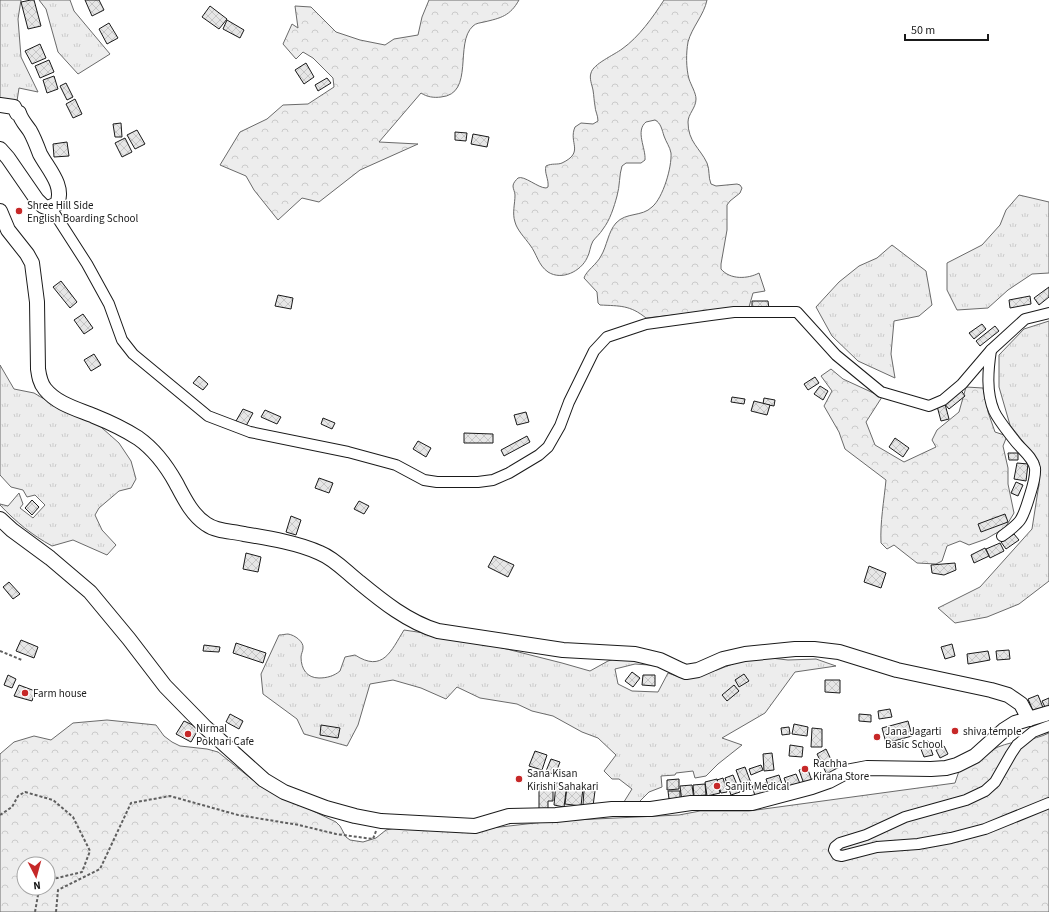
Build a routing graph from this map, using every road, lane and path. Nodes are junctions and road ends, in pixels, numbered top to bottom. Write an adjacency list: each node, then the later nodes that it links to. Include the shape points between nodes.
1 (0, 105): 3 (street, via 14,107 19,113 57,184 59,198)
2 (0, 149): 3 (street, via 37,200 43,206)
3 (51, 208): 6 (street, via 109,304 122,340 133,354 208,416 250,432 396,464 424,480 437,482 493,480 539,455 548,447 560,426 594,351 606,337 646,324 734,312 797,312 836,355 881,392 928,406 943,400 962,384)
4 (0, 211): 12 (street, via 8,230 32,263 37,302 38,369 44,389 62,402 116,426 150,447 163,462 188,504 209,526 319,552 400,613 438,631 563,650 635,654 660,660 686,672 745,654 795,649 839,652 897,670 1008,695 1021,704)
5 (1049, 313): 6 (street, via 1025,319)
6 (991, 350): 8 (street, via 988,372 994,412 1035,468 1035,479 1024,517)
7 (0, 519): 16 (street, via 90,592 165,686 205,727 264,780 284,792 326,808)
8 (1002, 536)
9 (0, 651): 10 (path)
10 (22, 660)
11 (1049, 713): 12 (street)
12 (1029, 719): 16 (street, via 1004,730 976,756 957,765 931,769 867,768 846,772 812,787 752,802 691,803 556,815 509,816 475,826)
13 (1049, 726): 14 (street, via 1034,732 1017,745 995,782 985,791 966,800 905,817 866,835 840,843 834,850 837,855 842,856 876,847 918,844 951,838 985,829)
14 (1049, 803)
15 (0, 815): 17 (path, via 12,807 18,796 25,792 53,800 73,817 90,851 82,872)
16 (381, 821): 20 (path, via 373,839 238,815 170,796 131,803 100,869 58,890)
17 (56, 878)
18 (38, 896): 19 (path)
19 (35, 912)
20 (56, 912)

